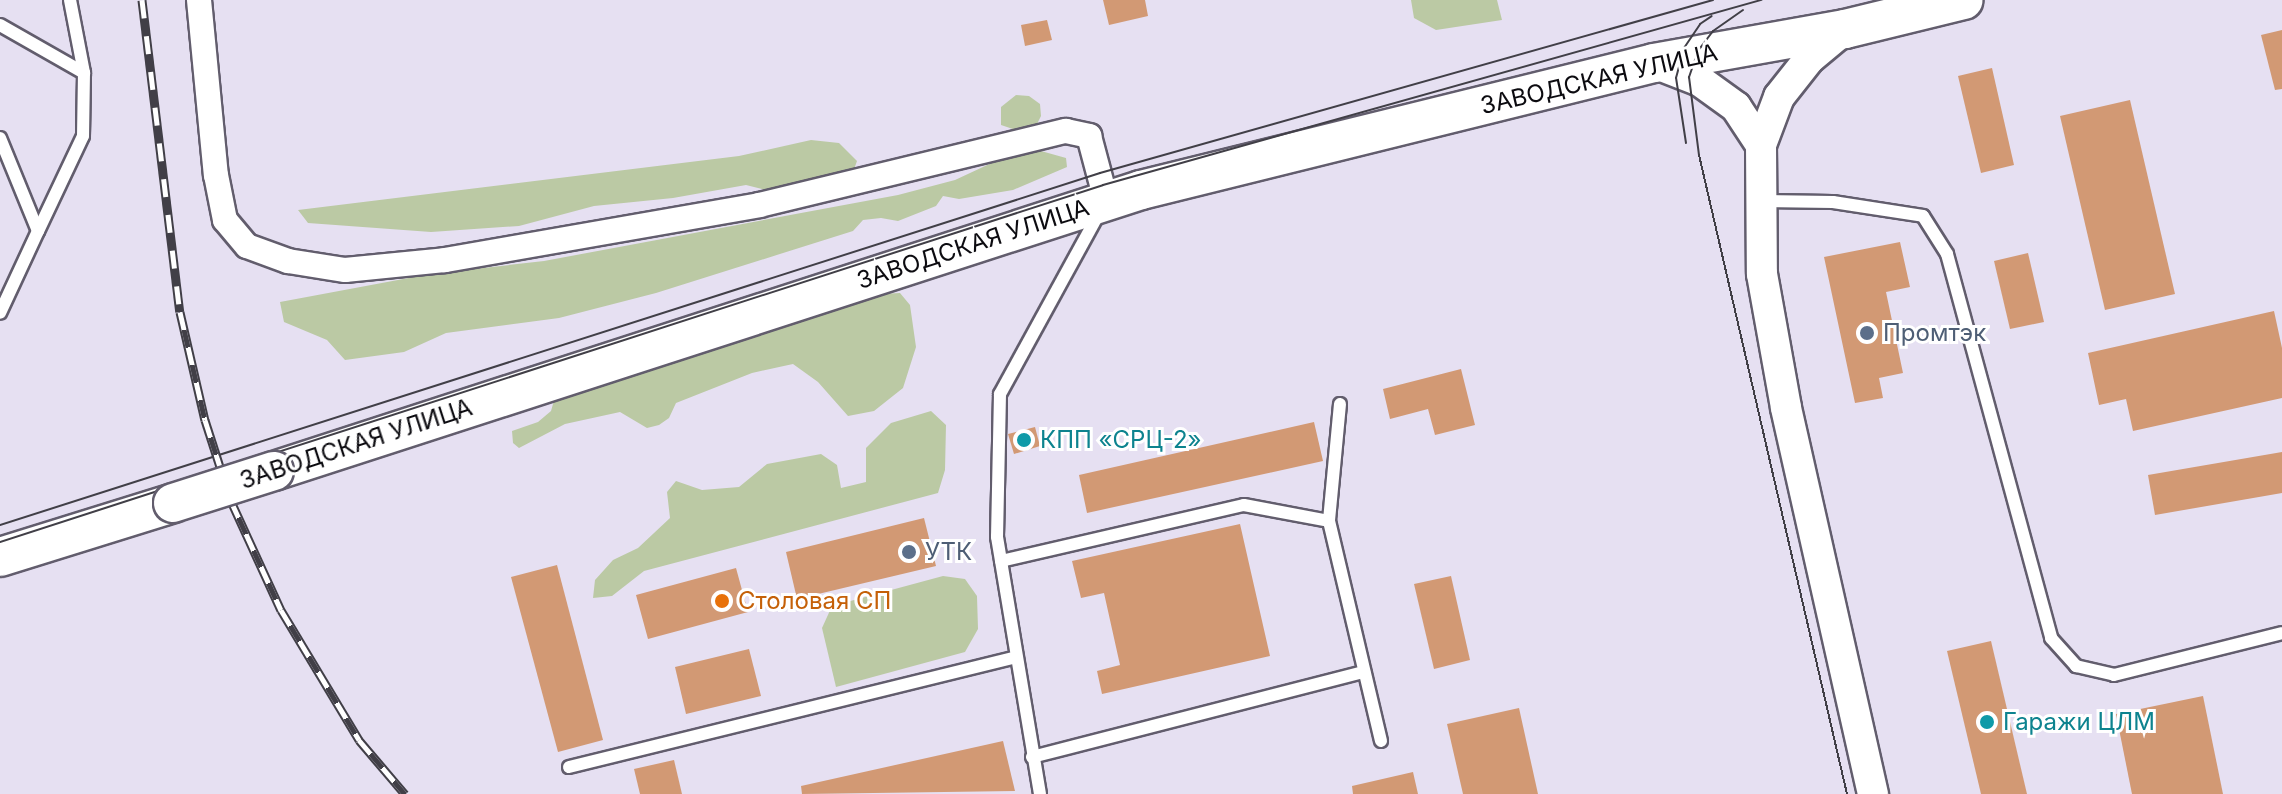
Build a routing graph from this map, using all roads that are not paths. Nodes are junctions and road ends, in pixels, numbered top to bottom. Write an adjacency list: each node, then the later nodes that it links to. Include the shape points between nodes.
1 (70, 0): 7 (lane)
2 (199, 0): 10 (street, via 225,220 247,246 288,261 345,270 445,260 759,205 1066,131 1089,136)
3 (1964, 0): 5 (main road, ЗАВОДСКАЯ УЛИЦА)
4 (0, 25): 7 (lane)
5 (1845, 29): 6 (main road, ЗАВОДСКАЯ УЛИЦА); 9 (street, via 1809,59 1779,97)
6 (1654, 63): 9 (street, via 1700,81 1736,107); 10 (main road, ЗАВОДСКАЯ УЛИЦА)
7 (84, 73): 12 (lane, via 83,136)
8 (0, 138): 12 (lane)
9 (1761, 145): 11 (street)
10 (1106, 200): 16 (main road, ЗАВОДСКАЯ УЛИЦА, bridge); 17 (lane, via 1000,394)
11 (1762, 201): 18 (lane, via 1833,202 1923,216 1947,254 2051,638 2076,666 2114,675); 25 (street, via 1762,274 1786,408)
12 (38, 231): 13 (lane)
13 (0, 313)
14 (1340, 404): 15 (lane)
15 (1329, 521): 17 (lane, via 1244,505); 20 (lane)
16 (0, 557)
17 (1001, 561): 19 (lane)
18 (2282, 633)
19 (1016, 657): 22 (lane); 23 (lane)
20 (1364, 672): 21 (lane); 22 (lane)
21 (1381, 741)
22 (1032, 757): 24 (lane)
23 (569, 767)
24 (1040, 794)
25 (1873, 794)

